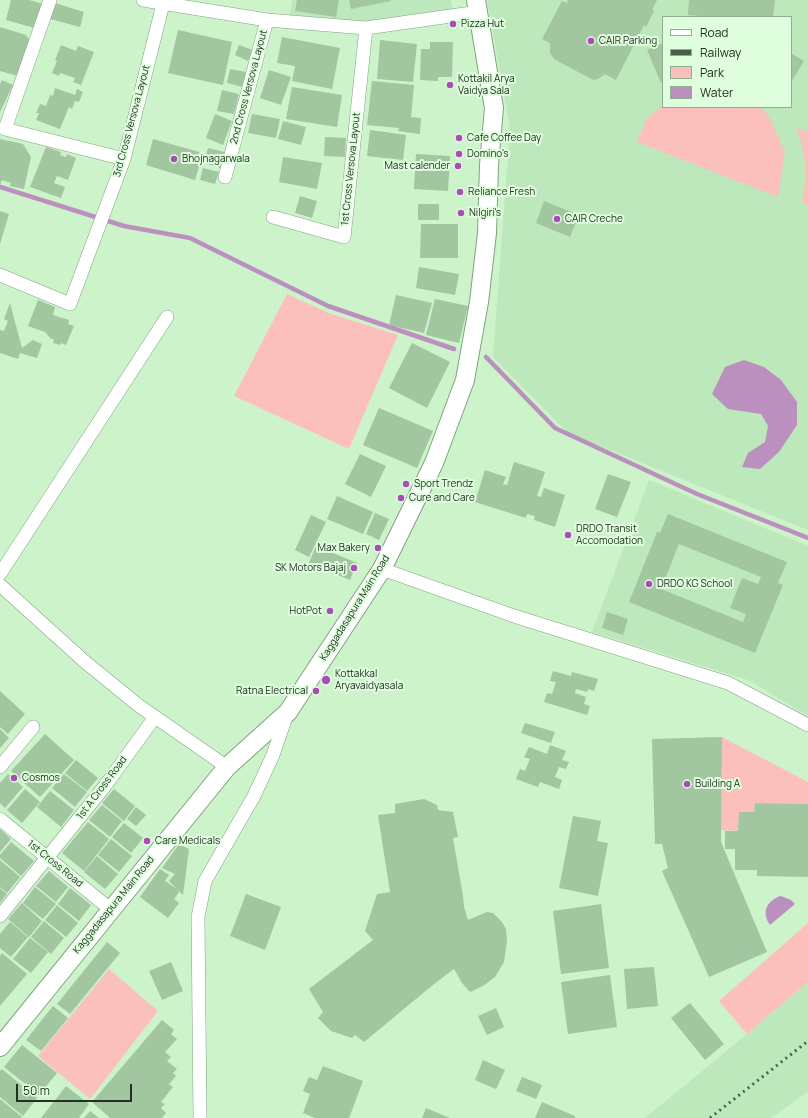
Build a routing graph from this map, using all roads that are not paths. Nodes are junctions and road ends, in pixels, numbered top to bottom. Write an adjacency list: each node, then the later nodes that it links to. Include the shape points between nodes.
1 (50, 0): 7 (street, via 6,129)
2 (143, 0): 3 (street)
3 (163, 4): 5 (street); 7 (street, 3rd Cross Versova Layout)
4 (478, 6): 6 (street); 12 (main road, Kaggadasapura Main Road, via 494,108 487,233 478,309 465,380 434,463)
5 (267, 20): 6 (street); 8 (street, 2nd Cross Versova Layout)
6 (366, 28): 9 (street, 1st Cross Versova Layout, via 344,237)
7 (124, 159): 10 (street, 3rd Cross Versova Layout, via 70,304)
8 (225, 177)
9 (273, 217)
10 (0, 276)
11 (167, 317): 13 (street)
12 (382, 569): 15 (main road, Kaggadasapura Main Road); 17 (street, via 536,623 728,683)
13 (0, 574)
14 (0, 585): 16 (street, via 84,661)
15 (288, 712): 20 (main road, Kaggadasapura Main Road); 26 (street, via 264,776 205,881 198,917)
16 (155, 717): 20 (street); 22 (street, 1st A Cross Road, via 105,786)
17 (808, 726)
18 (33, 727): 19 (street)
19 (0, 767)
20 (227, 767): 23 (main road, Kaggadasapura Main Road)
21 (0, 819): 22 (street, 1st Cross Road)
22 (47, 858): 23 (street, 1st Cross Road); 24 (street, 1st A Cross Road)
23 (110, 909): 25 (main road, Kaggadasapura Main Road)
24 (0, 916)
25 (0, 1045)
26 (200, 1118)

